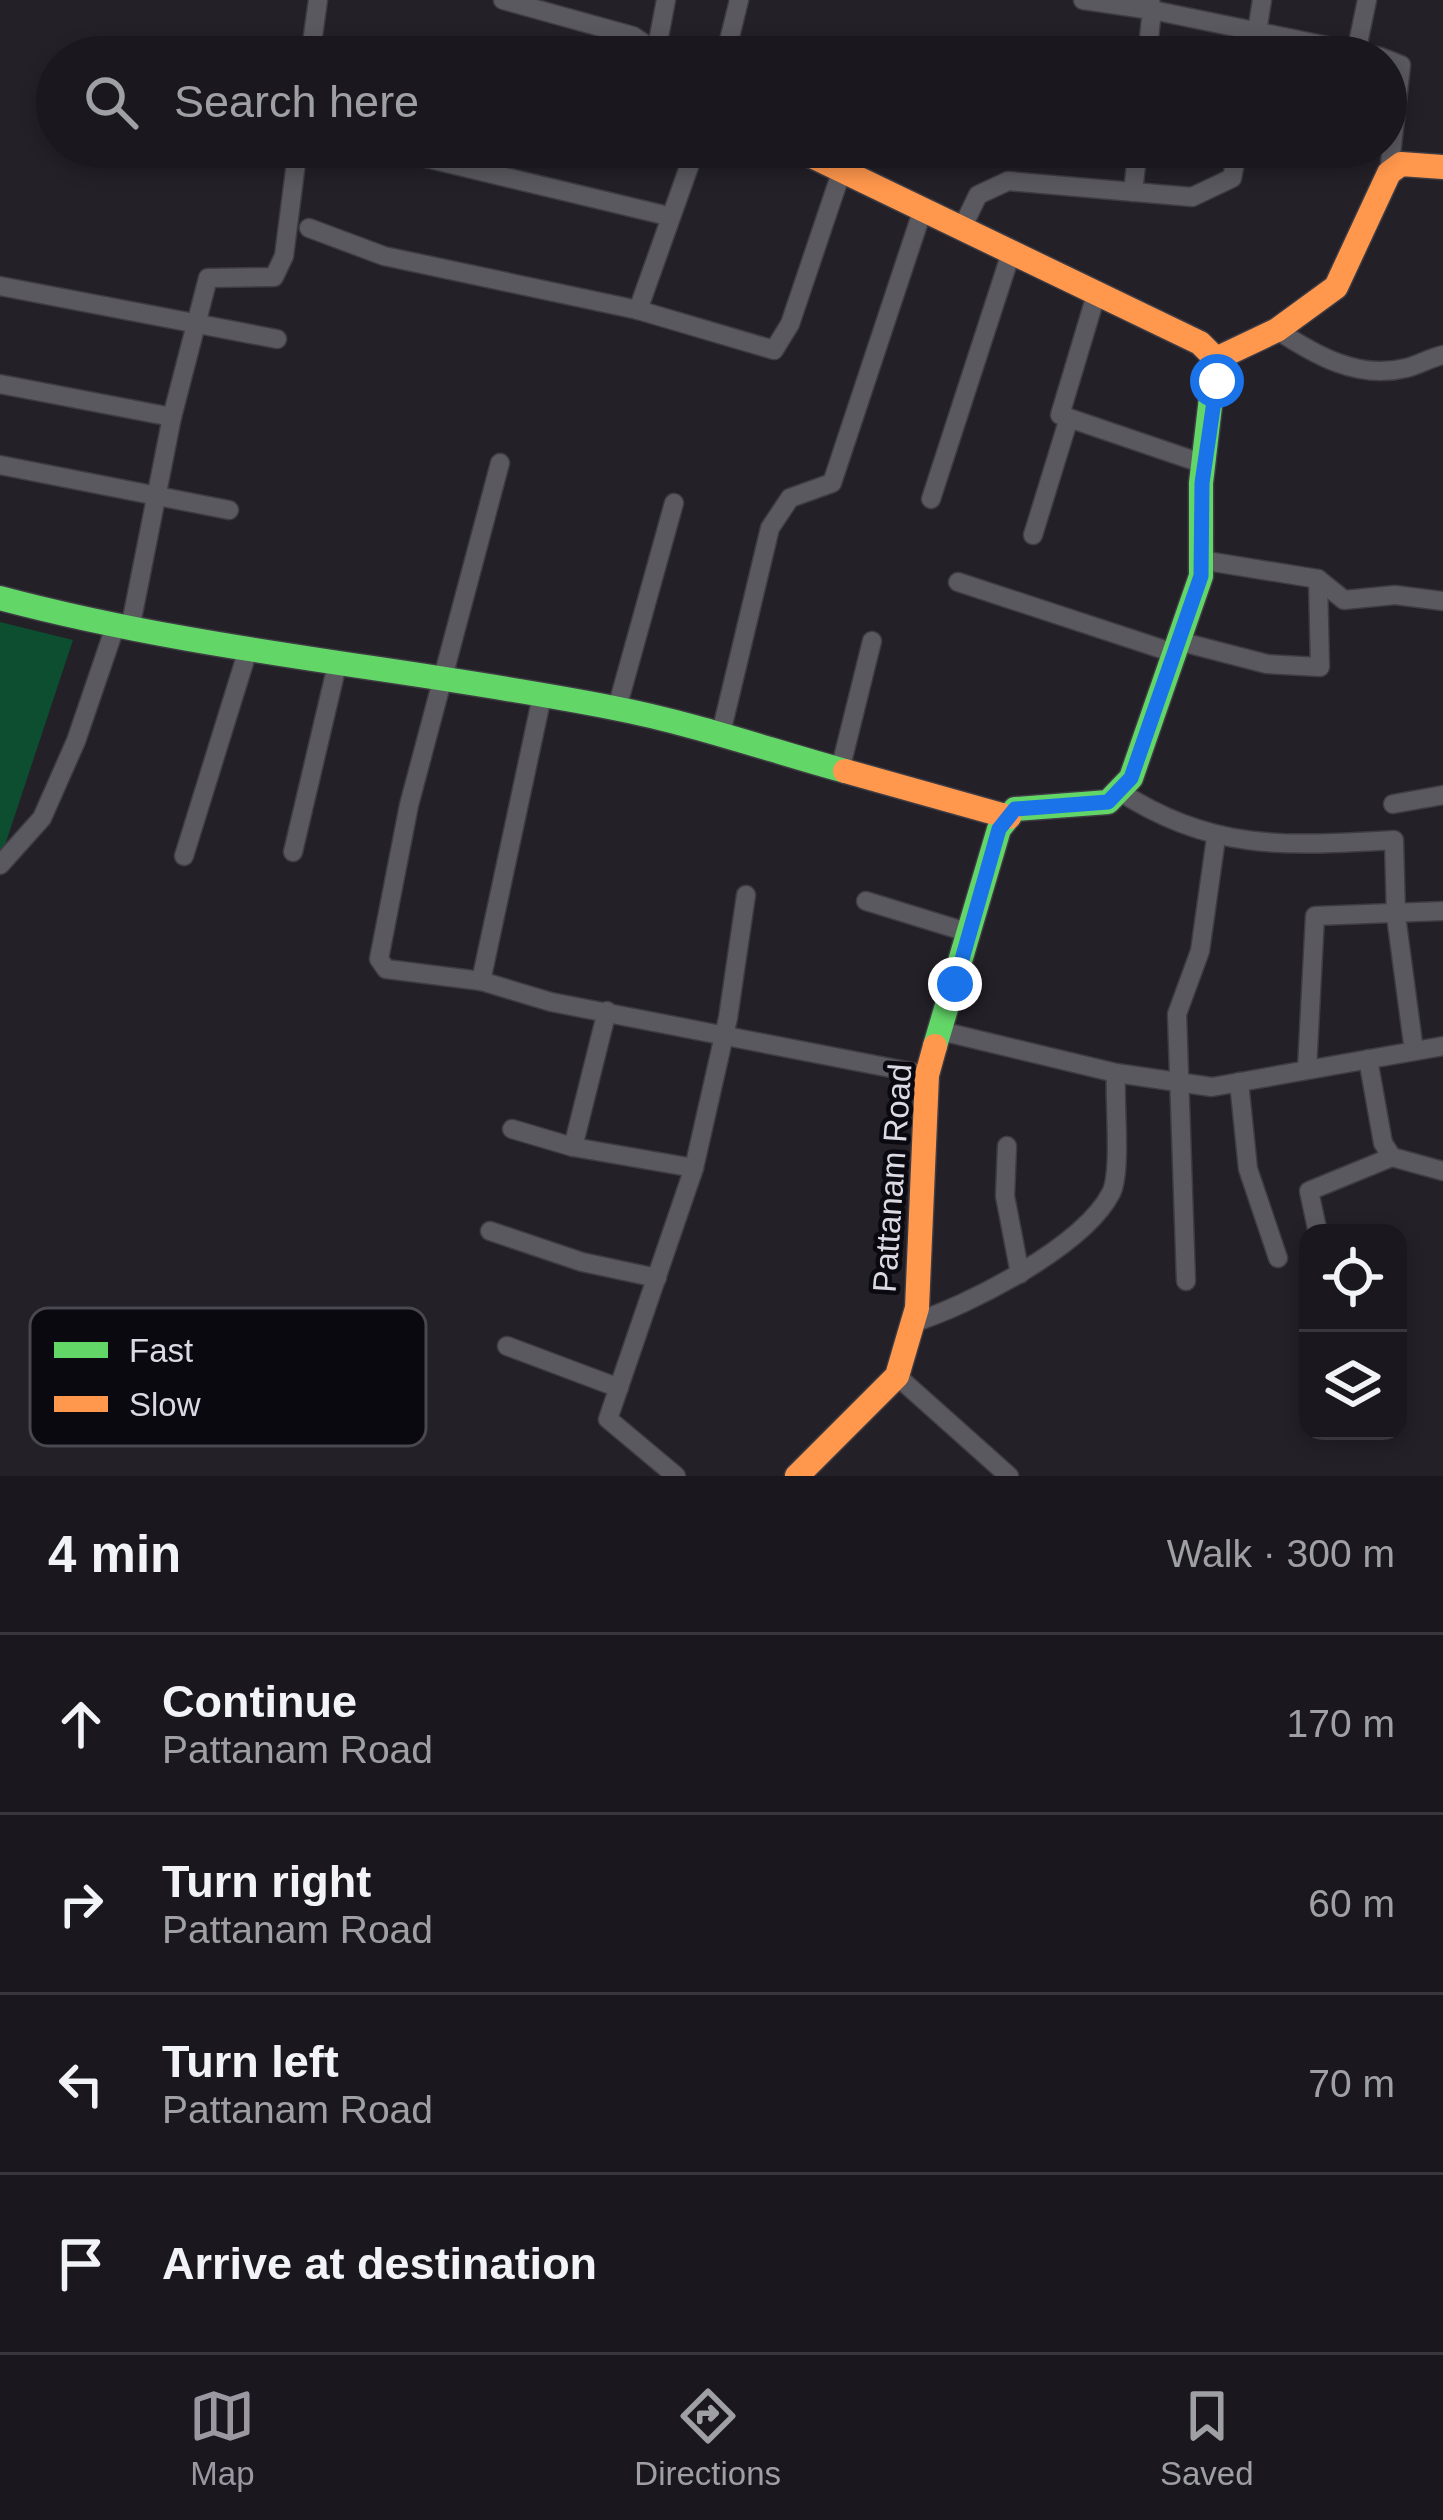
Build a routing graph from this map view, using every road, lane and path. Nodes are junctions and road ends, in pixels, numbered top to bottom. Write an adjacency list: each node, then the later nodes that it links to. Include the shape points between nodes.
1 (318, 0): 12 (street)
2 (503, 0): 10 (street)
3 (580, 0): 10 (street)
4 (666, 0): 14 (street)
5 (739, 0): 15 (street)
6 (1083, 0): 9 (street)
7 (1262, 0): 11 (street)
8 (1367, 0): 19 (street)
9 (1151, 5): 11 (street); 16 (street)
10 (575, 20): 13 (street)
11 (1258, 30): 17 (street); 18 (street)
12 (313, 36)
13 (633, 36)
14 (662, 36)
15 (730, 36)
16 (1149, 36)
17 (1257, 36)
18 (1291, 36)
19 (1360, 36)
20 (1407, 164): 21 (street)
21 (1443, 167)
22 (295, 168): 41 (street, via 274,277 208,278)
23 (469, 168): 34 (street)
24 (687, 168): 34 (street)
25 (838, 168): 30 (street)
26 (1136, 168): 32 (street)
27 (1234, 168): 32 (street, via 1232,178 1192,197)
28 (1390, 168): 31 (street)
29 (1396, 168): 31 (street)
30 (842, 170): 33 (street); 40 (street, via 774,350)
31 (1389, 173): 42 (street, via 1336,287)
32 (1133, 192): 36 (street, via 1008,181 978,195)
33 (923, 209): 36 (street); 70 (street, via 832,483 790,498 770,528)
34 (668, 215): 40 (street)
35 (309, 228): 40 (street, via 384,256)
36 (962, 228): 37 (street)
37 (1011, 253): 39 (street); 53 (street)
38 (0, 286): 41 (street)
39 (1096, 295): 45 (street, via 1200,343); 48 (street, via 1060,415)
40 (638, 310)
41 (196, 323): 43 (street); 47 (street)
42 (1276, 330): 44 (street, via 1325,361 1374,370); 45 (street)
43 (277, 339)
44 (1443, 355)
45 (1216, 359): 50 (street)
46 (0, 384): 47 (street)
47 (172, 417): 52 (street)
48 (1069, 418): 50 (street); 56 (street)
49 (500, 463): 67 (street)
50 (1204, 464): 57 (street)
51 (0, 466): 52 (street)
52 (156, 496): 55 (street); 62 (street)
53 (931, 499)
54 (674, 503): 69 (street)
55 (229, 510)
56 (1033, 535)
57 (1201, 560): 58 (street); 64 (street)
58 (1318, 579): 61 (street, via 1344,600); 64 (street, via 1320,667)
59 (958, 582): 64 (street)
60 (0, 598): 62 (street)
61 (1443, 601)
62 (122, 628): 65 (street); 79 (street, via 42,818)
63 (872, 641): 71 (street)
64 (1180, 648): 72 (street, via 1131,778)
65 (247, 653): 66 (street); 78 (street)
66 (338, 665): 67 (street); 77 (street)
67 (441, 680): 68 (street); 85 (street, via 379,959 386,970)
68 (542, 696): 69 (street); 85 (street)
69 (617, 708): 70 (street)
70 (720, 737): 71 (street)
71 (841, 770): 75 (street)
72 (1118, 791): 75 (street, via 1108,802 1015,809); 76 (street)
73 (1443, 795): 74 (street)
74 (1393, 804)
75 (1009, 817): 84 (street, Pattanam Road)
76 (1216, 838): 83 (street, via 1277,847 1394,840); 95 (street, via 1200,951 1177,1014)
77 (293, 852)
78 (184, 856)
79 (0, 865)
80 (746, 895): 88 (street)
81 (866, 901): 84 (street)
82 (1443, 910): 83 (street)
83 (1396, 916): 90 (street); 92 (street, via 1315,916)
84 (970, 933): 87 (street, Pattanam Road)
85 (481, 981): 86 (street)
86 (607, 1011): 88 (street); 99 (street)
87 (941, 1031): 93 (street); 94 (street, Pattanam Road)
88 (724, 1036): 94 (street); 101 (street)
89 (1443, 1046): 90 (street)
90 (1414, 1051): 91 (street)
91 (1368, 1059): 92 (street); 100 (street)
92 (1307, 1069): 96 (street)
93 (1116, 1073): 95 (street); 106 (street, via 1113,1190 1089,1221)
94 (927, 1076): 109 (street, Pattanam Road)
95 (1176, 1082): 96 (street); 108 (street)
96 (1239, 1082): 105 (street, via 1248,1169)
97 (512, 1129): 99 (street)
98 (1007, 1146): 106 (street, via 1005,1196)
99 (573, 1147): 101 (street)
100 (1392, 1157): 102 (street); 103 (street, via 1309,1191)
101 (694, 1168): 107 (street)
102 (1443, 1171)
103 (1316, 1224)
104 (490, 1231): 107 (street)
105 (1278, 1258)
106 (1020, 1274): 109 (street, via 956,1310)
107 (657, 1278): 112 (street)
108 (1186, 1281)
109 (912, 1323): 111 (street, Pattanam Road)
110 (507, 1346): 112 (street)
111 (897, 1376): 114 (street, Pattanam Road); 115 (street)
112 (619, 1388): 113 (street, via 608,1419)
113 (676, 1476)
114 (797, 1476)
115 (1009, 1476)

